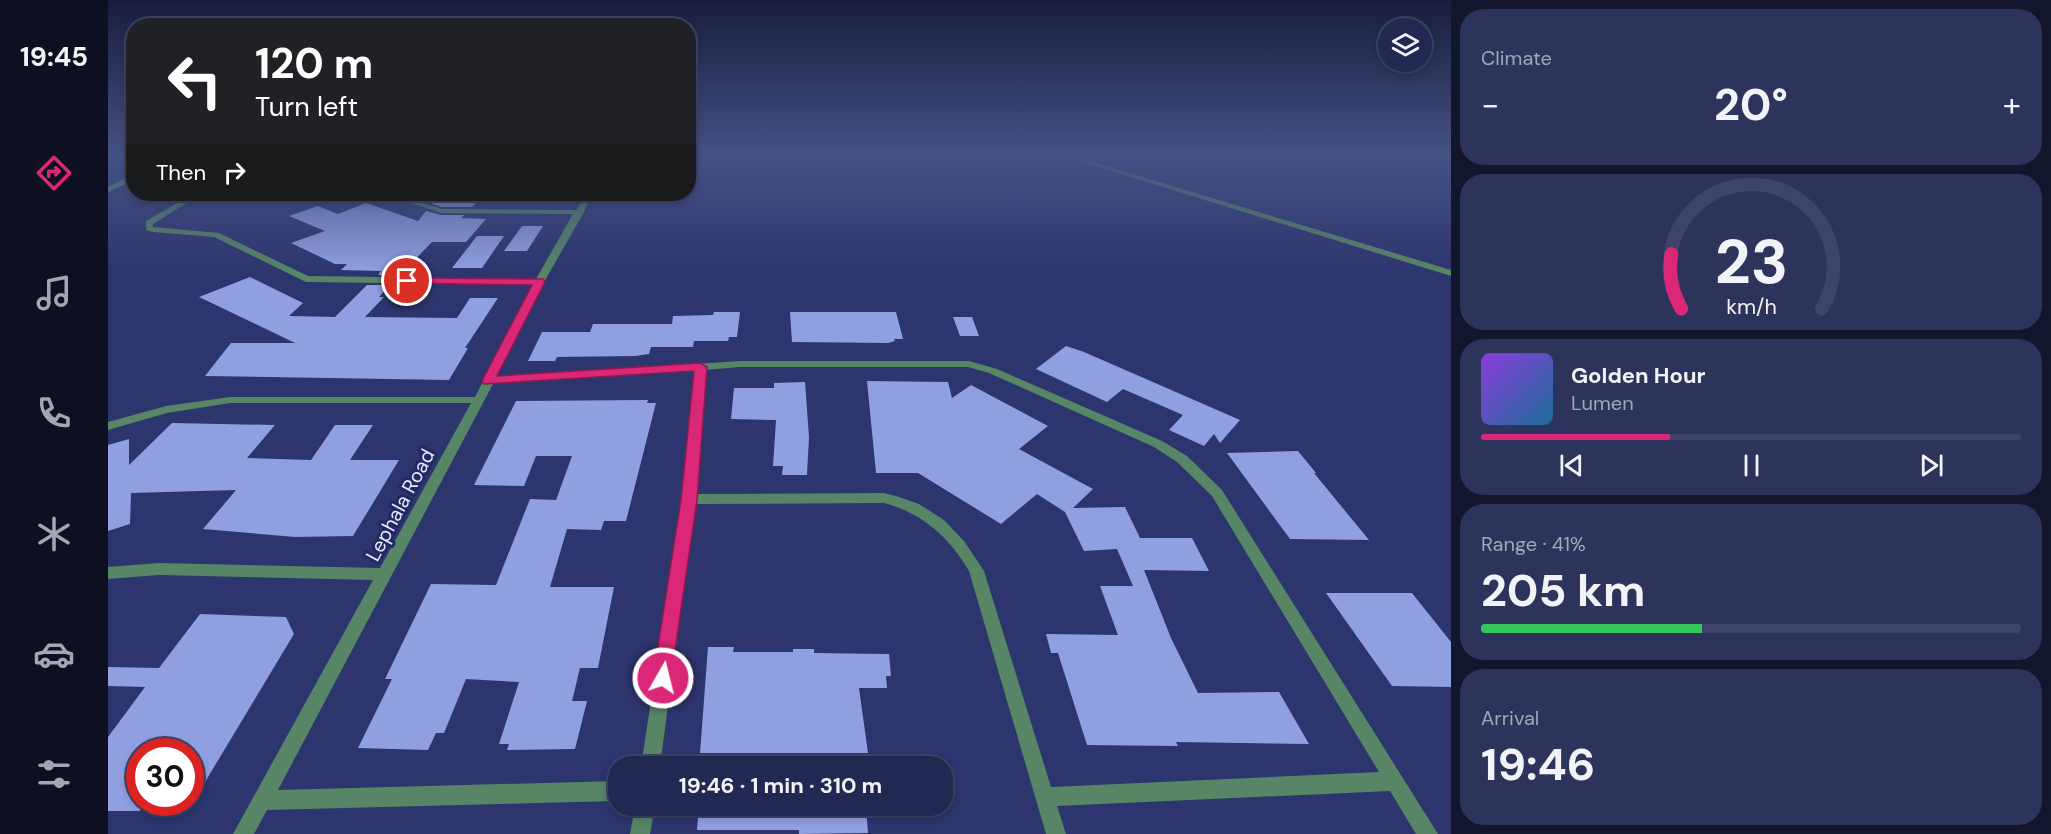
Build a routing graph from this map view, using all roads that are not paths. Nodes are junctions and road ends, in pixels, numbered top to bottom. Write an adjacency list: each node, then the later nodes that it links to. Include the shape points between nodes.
1 (1194, 195): 6 (street)
2 (185, 201): 7 (street, via 149,223 148,228 216,235 306,279)
3 (409, 201): 5 (street, via 441,212)
4 (586, 201): 5 (street, Lephala Road)
5 (580, 212): 7 (street, Lephala Road)
6 (1451, 273)
7 (539, 282): 9 (street, Lephala Road)
8 (700, 367): 9 (street); 12 (street); 16 (street, via 969,364 993,371 1166,449 1200,474 1217,493)
9 (489, 381): 10 (street, Lephala Road)
10 (479, 400): 11 (street, via 230,400 166,410); 14 (street, Lephala Road)
11 (108, 426)
12 (689, 500): 15 (street); 18 (street, via 884,498 926,512 948,529 967,552 976,571)
13 (108, 573): 14 (street, via 159,569)
14 (385, 574): 19 (street, Lephala Road)
15 (651, 756)
16 (1394, 781): 18 (street); 24 (street)
17 (608, 790): 19 (street)
18 (1045, 797): 23 (street)
19 (262, 800): 21 (street, Lephala Road)
20 (643, 816): 22 (street)
21 (243, 834)
22 (640, 834)
23 (1056, 834)
24 (1428, 834)

